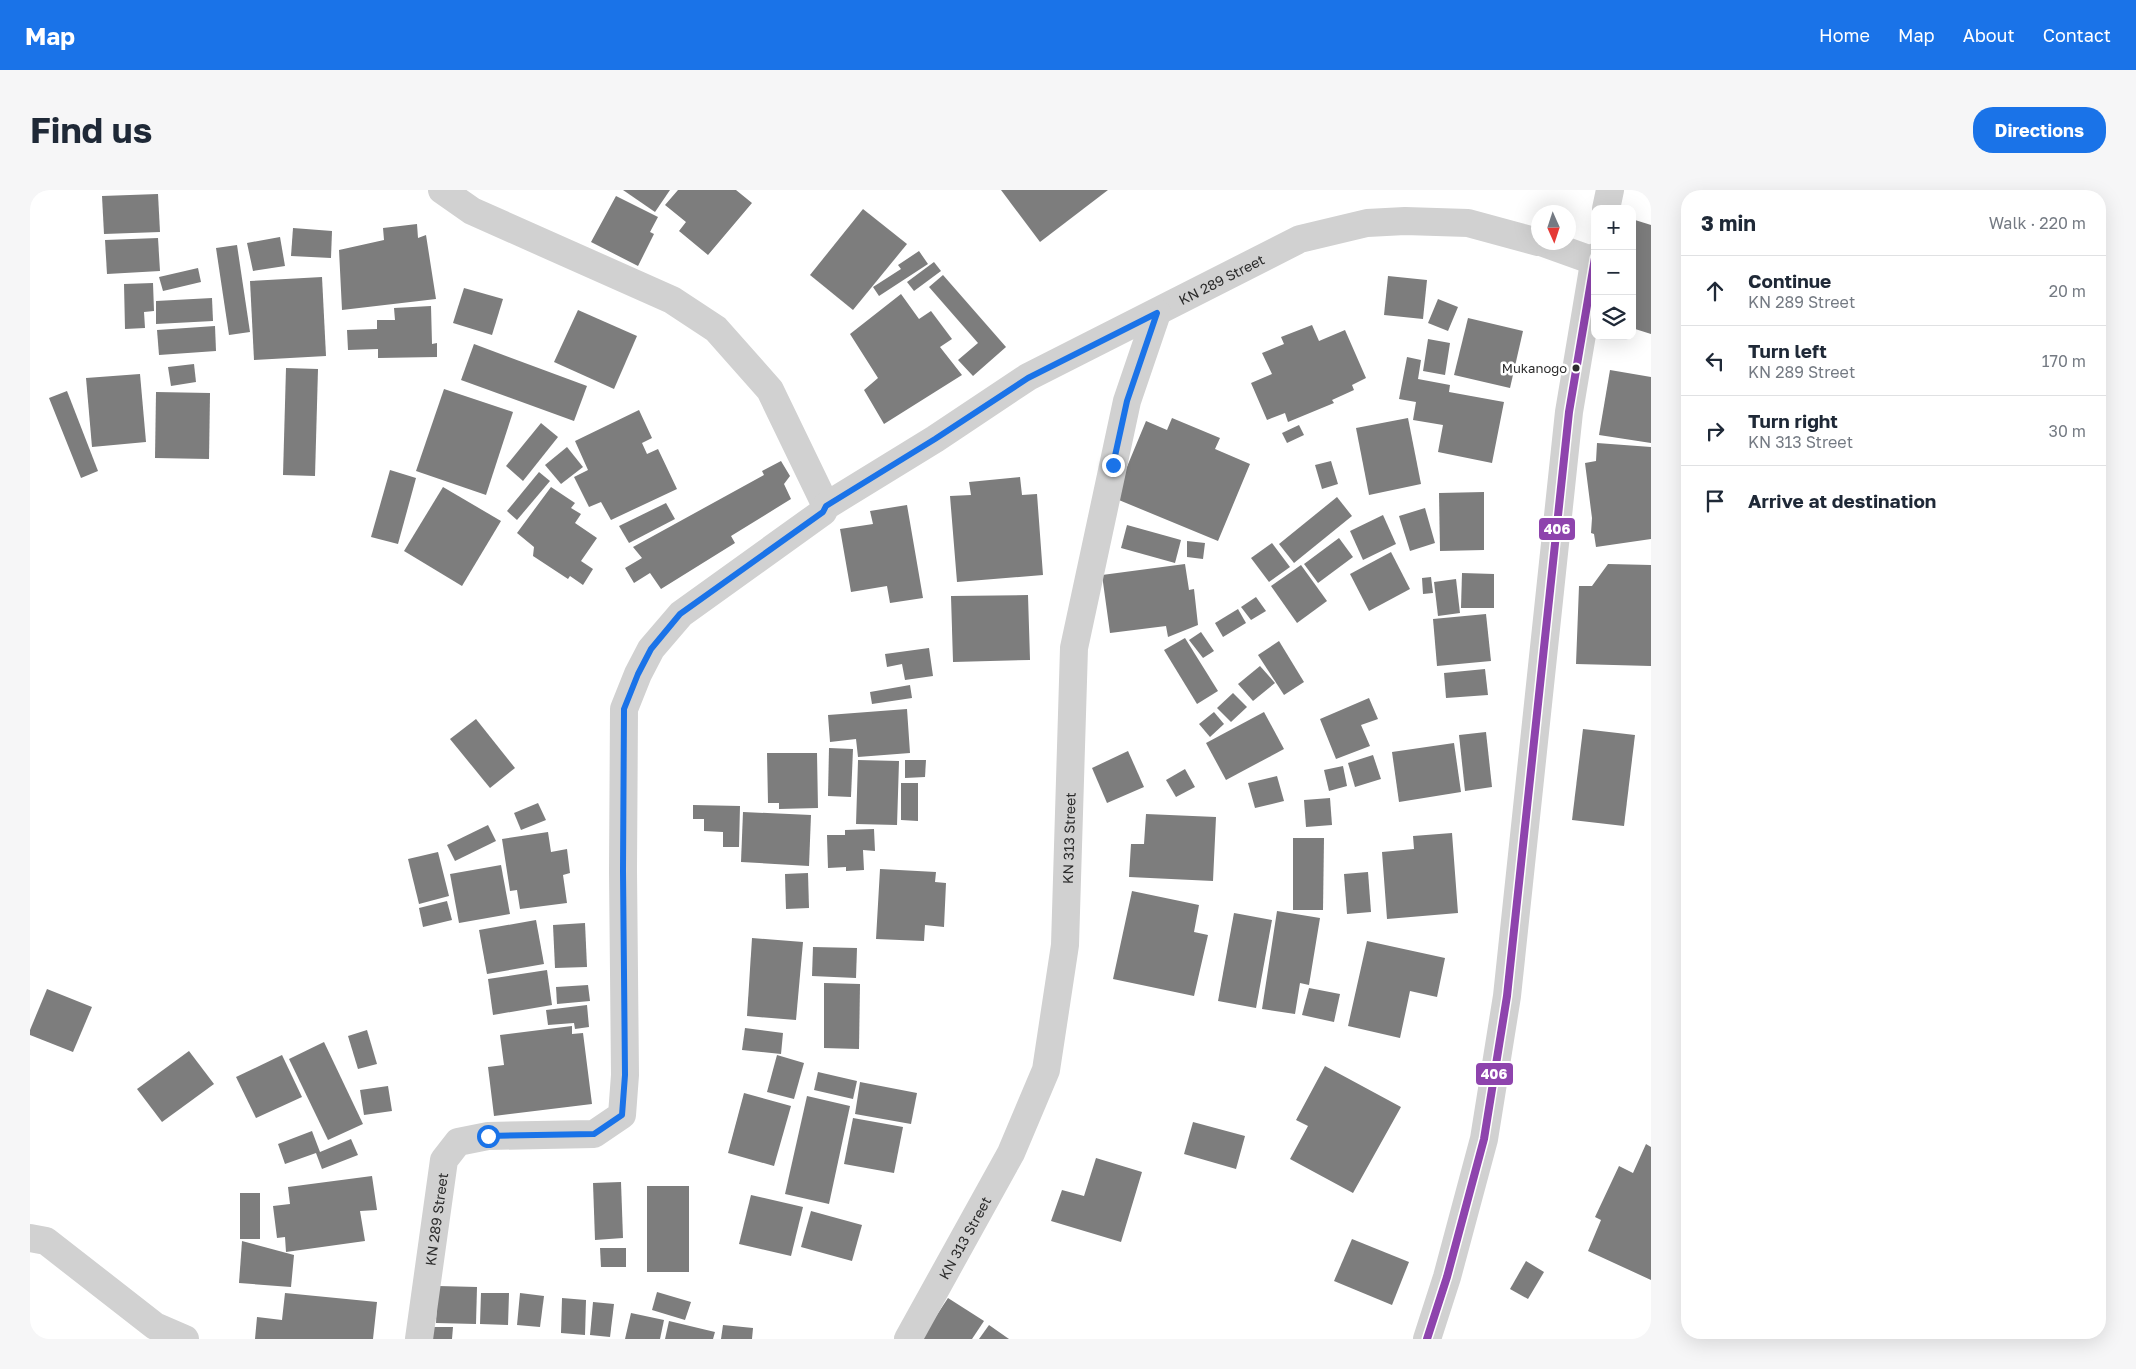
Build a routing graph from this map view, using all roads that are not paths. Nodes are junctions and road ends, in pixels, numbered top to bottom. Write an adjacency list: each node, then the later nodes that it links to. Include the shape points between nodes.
1 (442, 190): 9 (street, via 472,212 672,300 716,330 770,390)
2 (1610, 190): 3 (street)
3 (1607, 205)
4 (1531, 240): 8 (street, KN 289 Street, via 1468,223 1367,223 1300,239)
5 (1565, 250): 6 (street, KN 289 Street)
6 (1591, 258)
7 (1591, 277): 14 (street, via 1569,412 1507,996 1484,1139)
8 (1157, 313): 9 (street, KN 289 Street, via 1028,378); 13 (street, KN 313 Street, via 1127,401 1074,648 1065,945 1046,1070 1011,1153)
9 (826, 506): 12 (street, KN 289 Street, via 823,512 680,614 651,649 638,674 624,709 625,1075 622,1115 594,1134 488,1136 458,1142 444,1160)
10 (30, 1238): 11 (street, via 46,1241 155,1326)
11 (185, 1339)
12 (419, 1339)
13 (908, 1339)
14 (1427, 1339)

